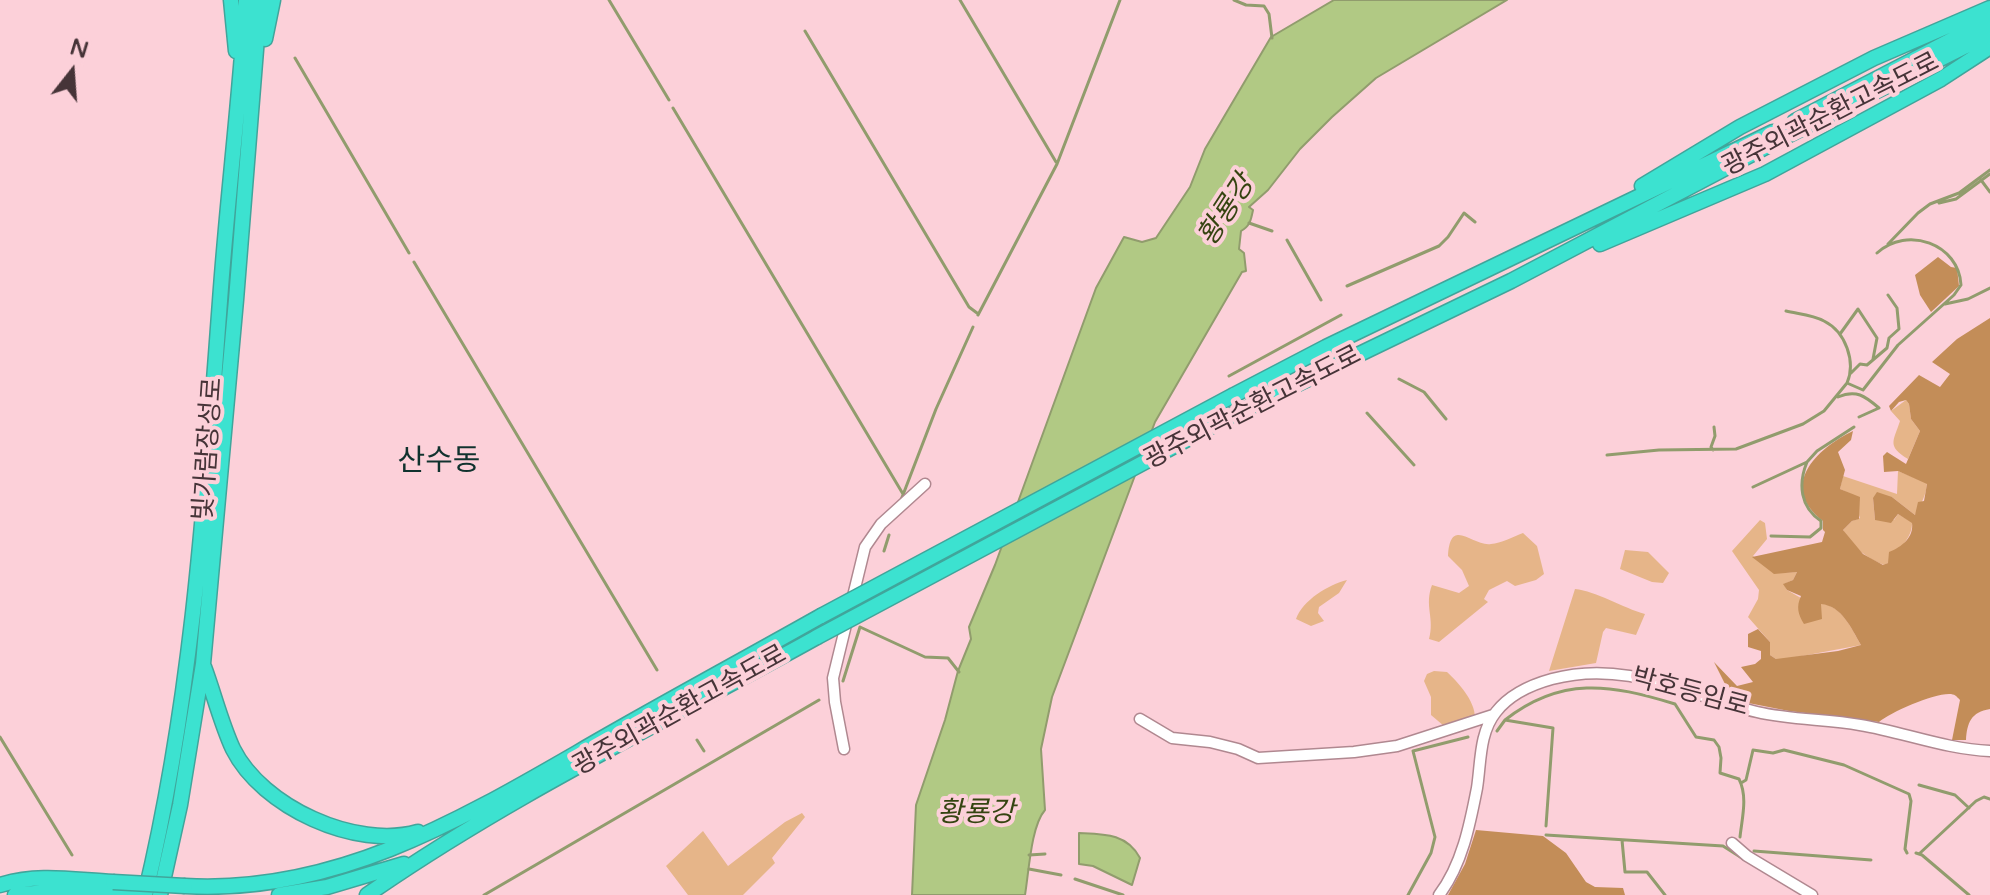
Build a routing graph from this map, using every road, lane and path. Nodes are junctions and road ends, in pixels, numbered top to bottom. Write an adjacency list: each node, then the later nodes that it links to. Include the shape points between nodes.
1 (231, 0): 9 (highway)
2 (246, 0): 9 (highway, 빛가람장성로)
3 (260, 0): 10 (highway, 빛가람장성로)
4 (273, 0): 10 (highway)
5 (1990, 8): 11 (highway, via 1874,58 1740,127)
6 (1990, 20): 11 (highway, 광주외곽순환고속도로)
7 (1990, 34): 12 (highway, 광주외곽순환고속도로)
8 (1990, 47): 12 (highway, via 1765,174)
9 (238, 80): 28 (highway, 빛가람장성로, via 200,565 172,772)
10 (254, 90): 14 (highway, 빛가람장성로)
11 (1565, 232): 17 (highway, 광주외곽순환고속도로, bridge, via 1234,395 821,616)
12 (1511, 281): 17 (highway, 광주외곽순환고속도로, bridge, via 1227,418 817,637)
13 (925, 484): 18 (street, via 881,524 865,547 833,678)
14 (203, 664): 21 (highway, via 234,750 274,796 307,817 359,834 402,837); 29 (highway, 빛가람장성로)
15 (1493, 715): 16 (street, via 1397,746 1258,758 1210,742 1172,738); 19 (street, 박호등임로, via 1522,690 1575,673 1599,672 1654,680 1773,715 1860,725); 32 (street, via 1461,853)
16 (1140, 719)
17 (644, 721): 20 (highway, 광주외곽순환고속도로); 20 (highway, 광주외곽순환고속도로, via 559,764)
18 (844, 749)
19 (1990, 751)
20 (522, 792): 21 (highway); 23 (highway)
21 (449, 823): 25 (highway, bridge, via 391,851 298,878 247,887)
22 (1732, 843): 33 (street)
23 (416, 861): 30 (highway); 31 (highway)
24 (0, 885): 25 (highway, via 55,876)
25 (112, 888): 26 (highway); 27 (highway)
26 (15, 895)
27 (136, 895)
28 (145, 895)
29 (160, 895)
30 (279, 895)
31 (367, 895)
32 (1439, 895)
33 (1812, 895)

